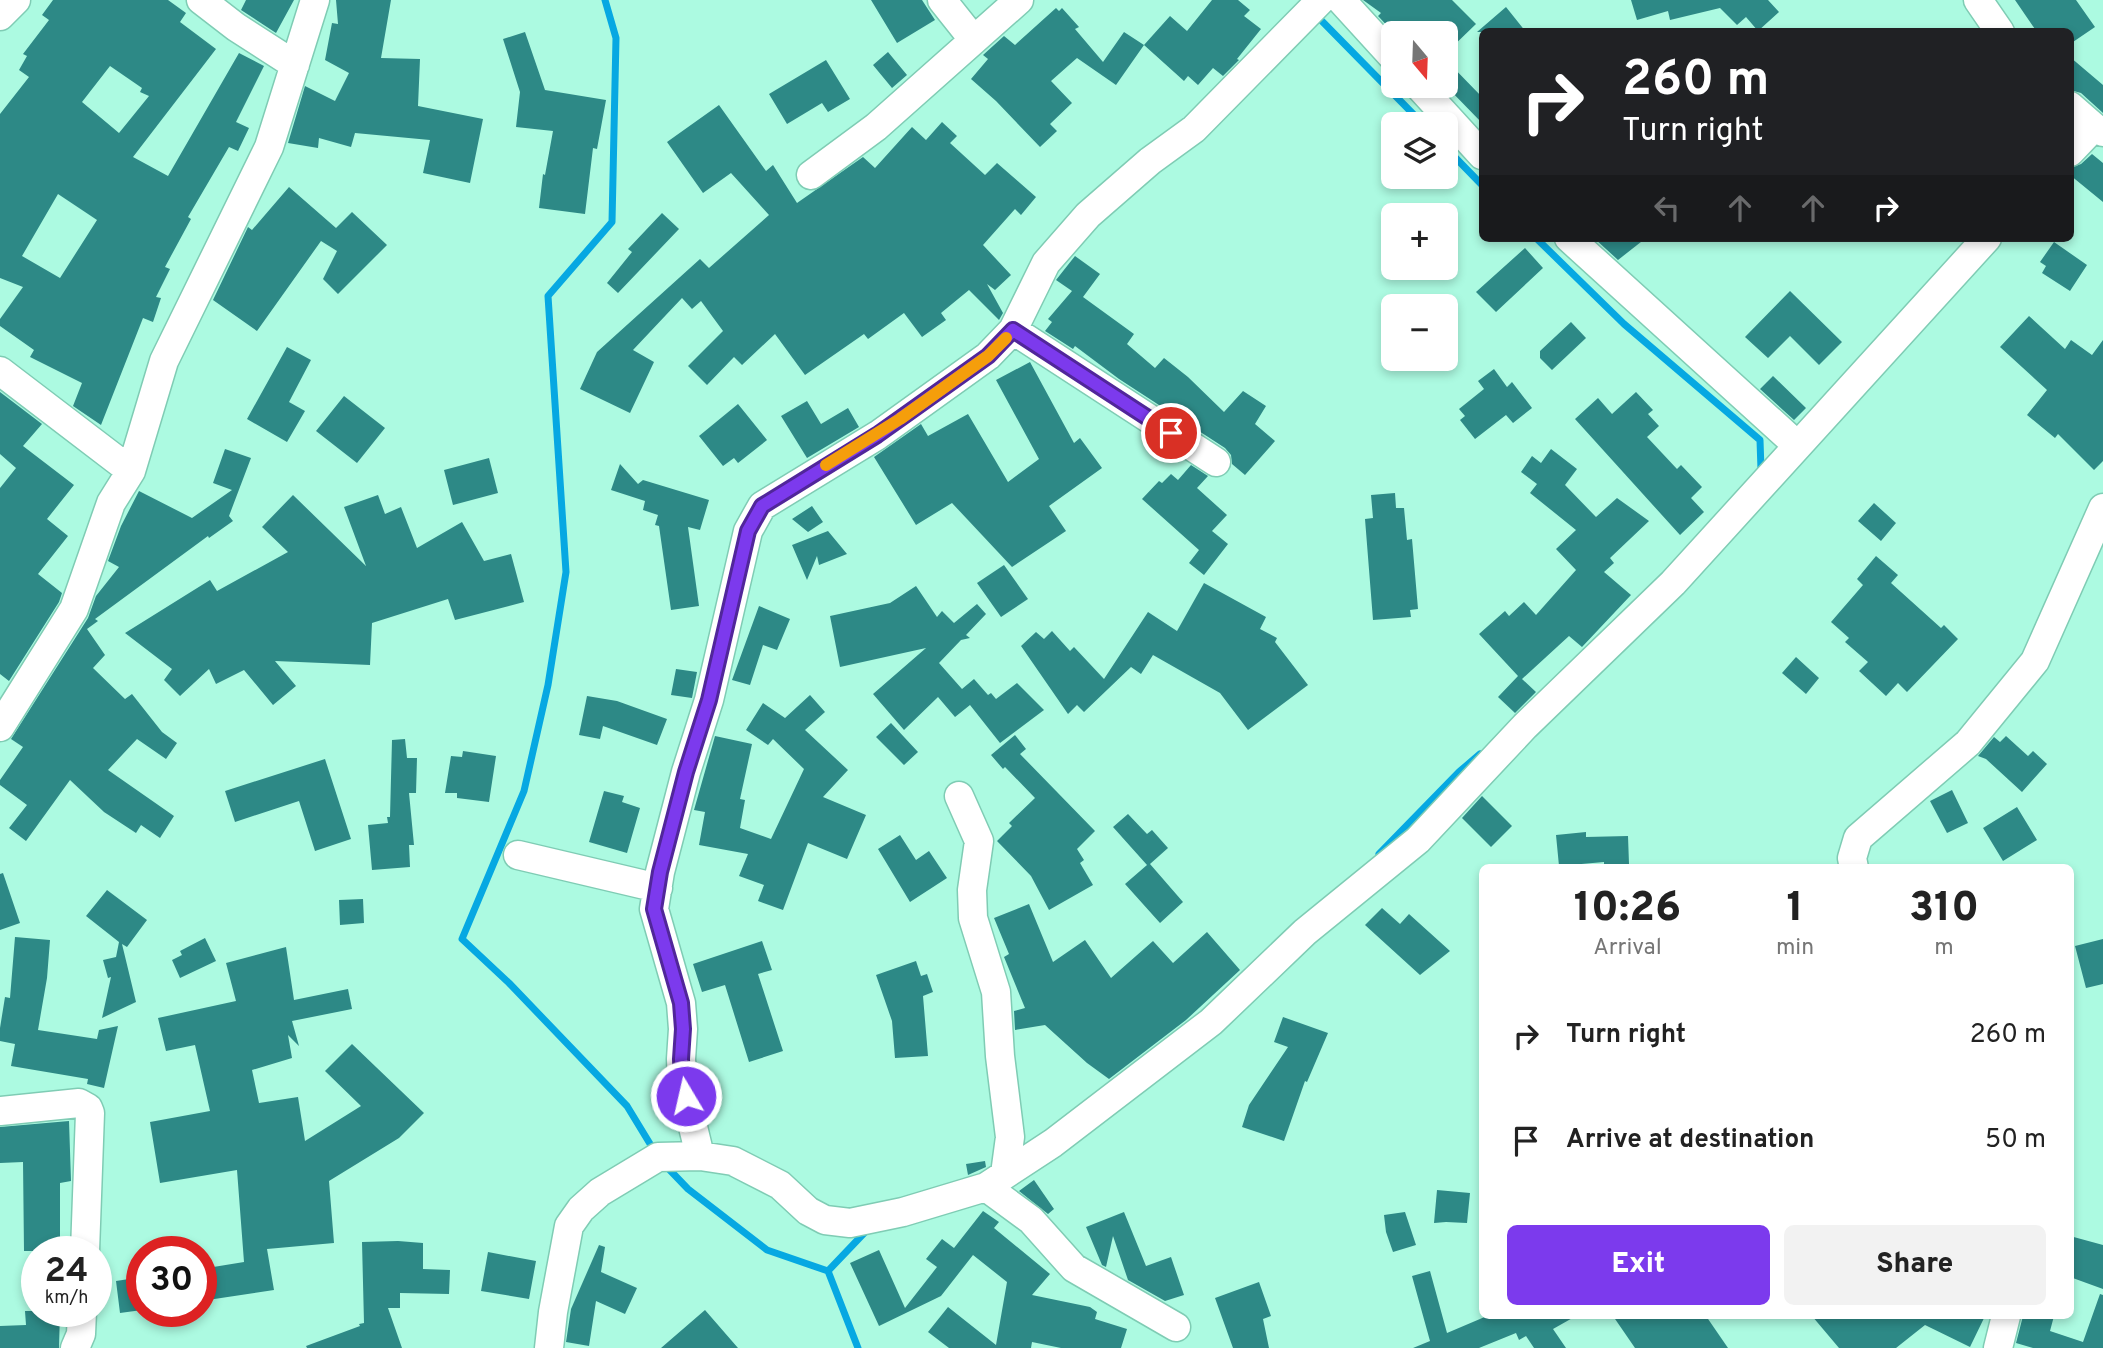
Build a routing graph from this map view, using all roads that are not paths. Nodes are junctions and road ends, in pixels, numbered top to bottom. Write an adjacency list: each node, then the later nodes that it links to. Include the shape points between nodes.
1 (16, 0): 9 (street)
2 (201, 0): 13 (street)
3 (314, 0): 13 (street)
4 (942, 0): 11 (street)
5 (1019, 0): 11 (street)
6 (1321, 0): 22 (street, via 1194,129 1150,160 1088,215 1046,263)
7 (1341, 0): 12 (street)
8 (1978, 0): 10 (street)
9 (0, 16)
10 (1997, 28)
11 (974, 39): 19 (street, via 876,127)
12 (1381, 44)
13 (295, 65): 26 (street, via 269,146 164,361)
14 (1430, 98): 18 (street)
15 (2074, 109): 16 (street)
16 (2098, 130): 17 (street)
17 (2074, 149)
18 (1479, 152)
19 (811, 175)
20 (1573, 242): 24 (street)
21 (1983, 242): 24 (street)
22 (1013, 330): 25 (street); 32 (street, via 988,356 889,427 762,506 748,531)
23 (0, 371): 26 (street)
24 (1797, 445): 35 (street, via 1673,583 1525,726 1418,840 1305,932 1212,1022 1053,1143)
25 (1216, 462)
26 (131, 471): 28 (street, via 111,503 74,608)
27 (2103, 508): 31 (street, via 2035,662 1968,743 1858,838)
28 (0, 727)
29 (959, 796): 35 (street, via 979,841 973,918 996,992 1010,1137)
30 (518, 855): 32 (street)
31 (1853, 864)
32 (658, 888): 34 (street, via 654,909 681,1003 682,1081)
33 (0, 1111): 36 (street, via 79,1103 88,1108)
34 (700, 1156): 35 (street, via 733,1161 780,1185 816,1216 850,1223 903,1212); 41 (street, via 659,1157 600,1192 581,1209 569,1226)
35 (996, 1180): 39 (street, via 1074,1268)
36 (86, 1236)
37 (2005, 1319): 42 (street)
38 (81, 1327): 40 (street)
39 (1176, 1327)
40 (75, 1348)
41 (548, 1348)
42 (1998, 1348)

